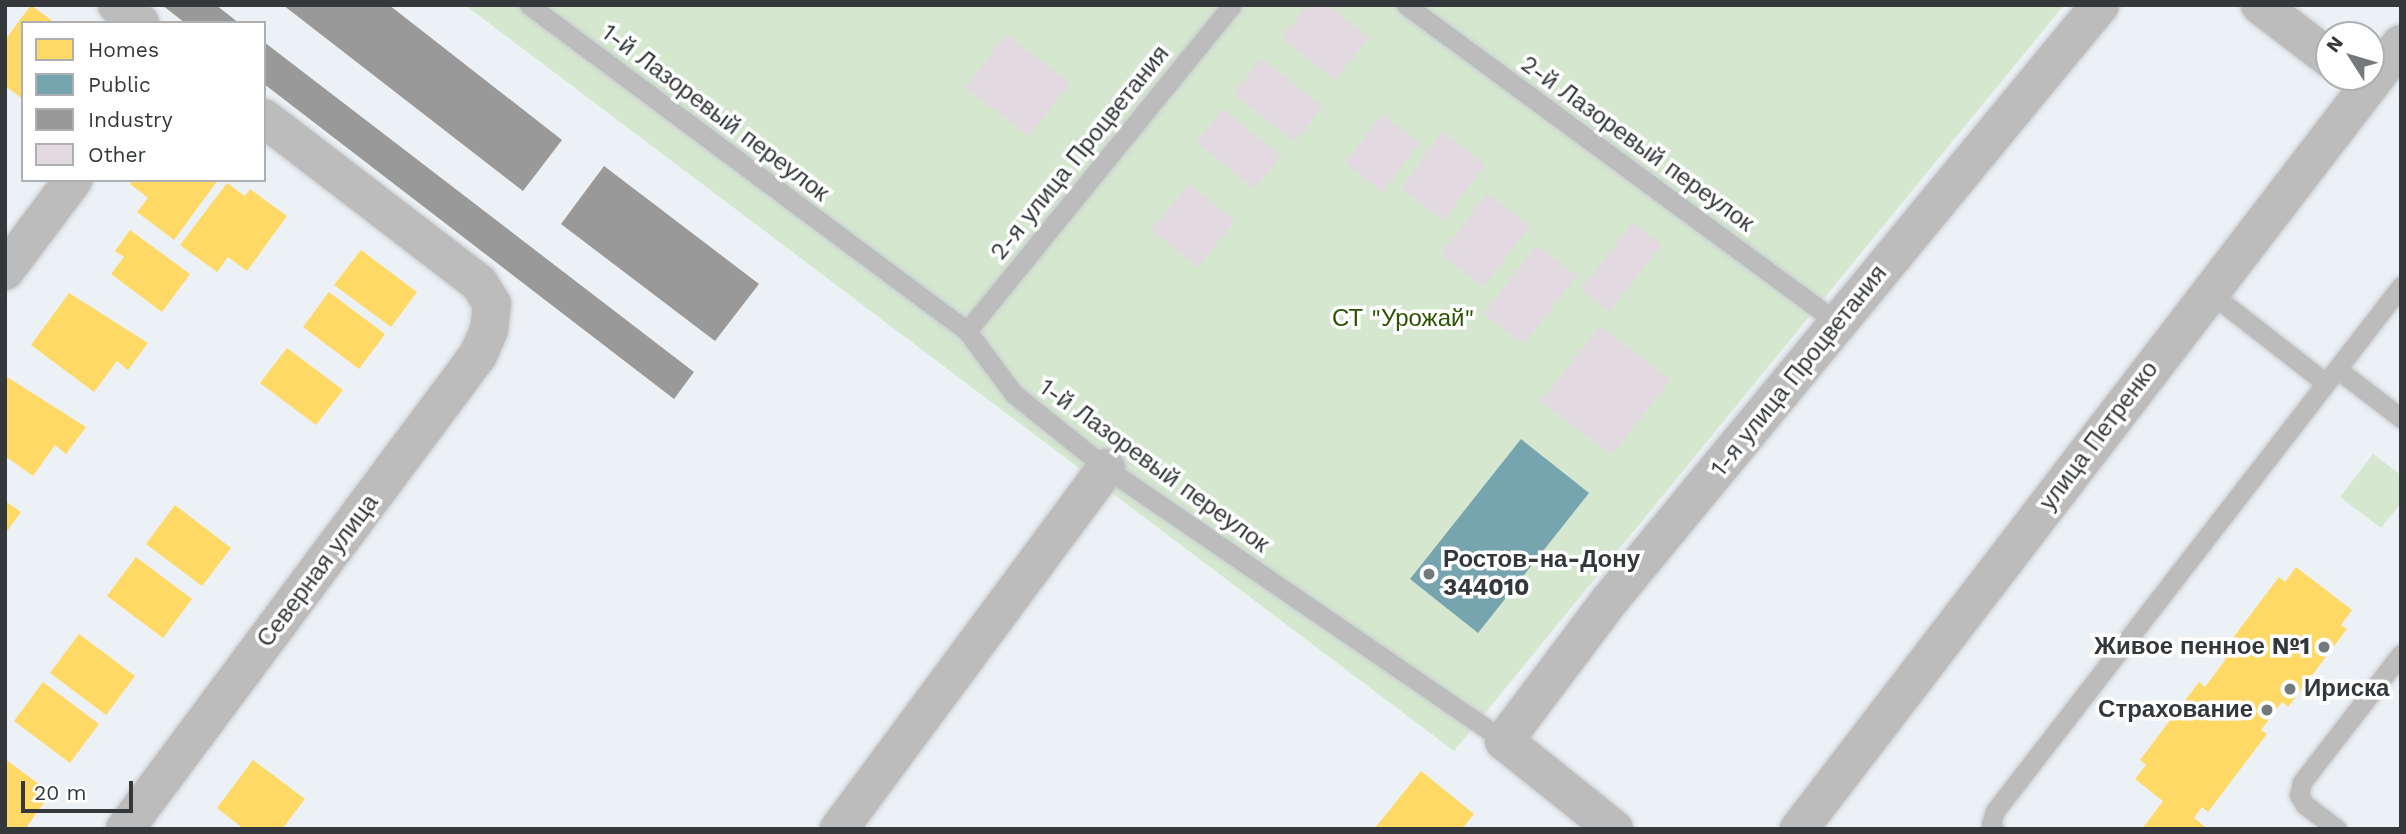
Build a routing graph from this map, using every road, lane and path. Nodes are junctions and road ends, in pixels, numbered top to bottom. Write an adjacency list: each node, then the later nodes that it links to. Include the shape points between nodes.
1 (117, 5): 7 (street)
2 (529, 5): 18 (lane, 1-й Лазоревый переулок)
3 (1232, 5): 18 (lane, 2-я улица Процветания)
4 (1406, 5): 17 (lane, 2-й Лазоревый переулок)
5 (2099, 5): 17 (street, 1-я улица Процветания)
6 (2260, 5): 9 (street)
7 (137, 21)
8 (2401, 44): 10 (street, улица Петренко)
9 (2315, 47)
10 (2385, 59)
11 (2354, 91): 16 (street, улица Петренко)
12 (266, 120): 24 (street, Северная улица, via 458,265 492,304 478,355)
13 (72, 182): 14 (street)
14 (5, 271)
15 (2401, 286): 19 (lane)
16 (2209, 292): 19 (lane); 27 (street, улица Петренко)
17 (1838, 323): 23 (street, 1-я улица Процветания, via 1610,600)
18 (967, 331): 21 (lane, 1-й Лазоревый переулок, via 1014,394)
19 (2331, 376): 20 (lane); 28 (lane, via 1995,811)
20 (2401, 418)
21 (1107, 468): 23 (lane, 1-й Лазоревый переулок); 25 (street)
22 (2401, 653): 29 (lane, via 2302,782 2299,794 2305,805)
23 (1504, 741): 26 (street)
24 (125, 829)
25 (839, 829)
26 (1614, 829)
27 (1799, 829)
28 (1994, 829)
29 (2337, 829)

